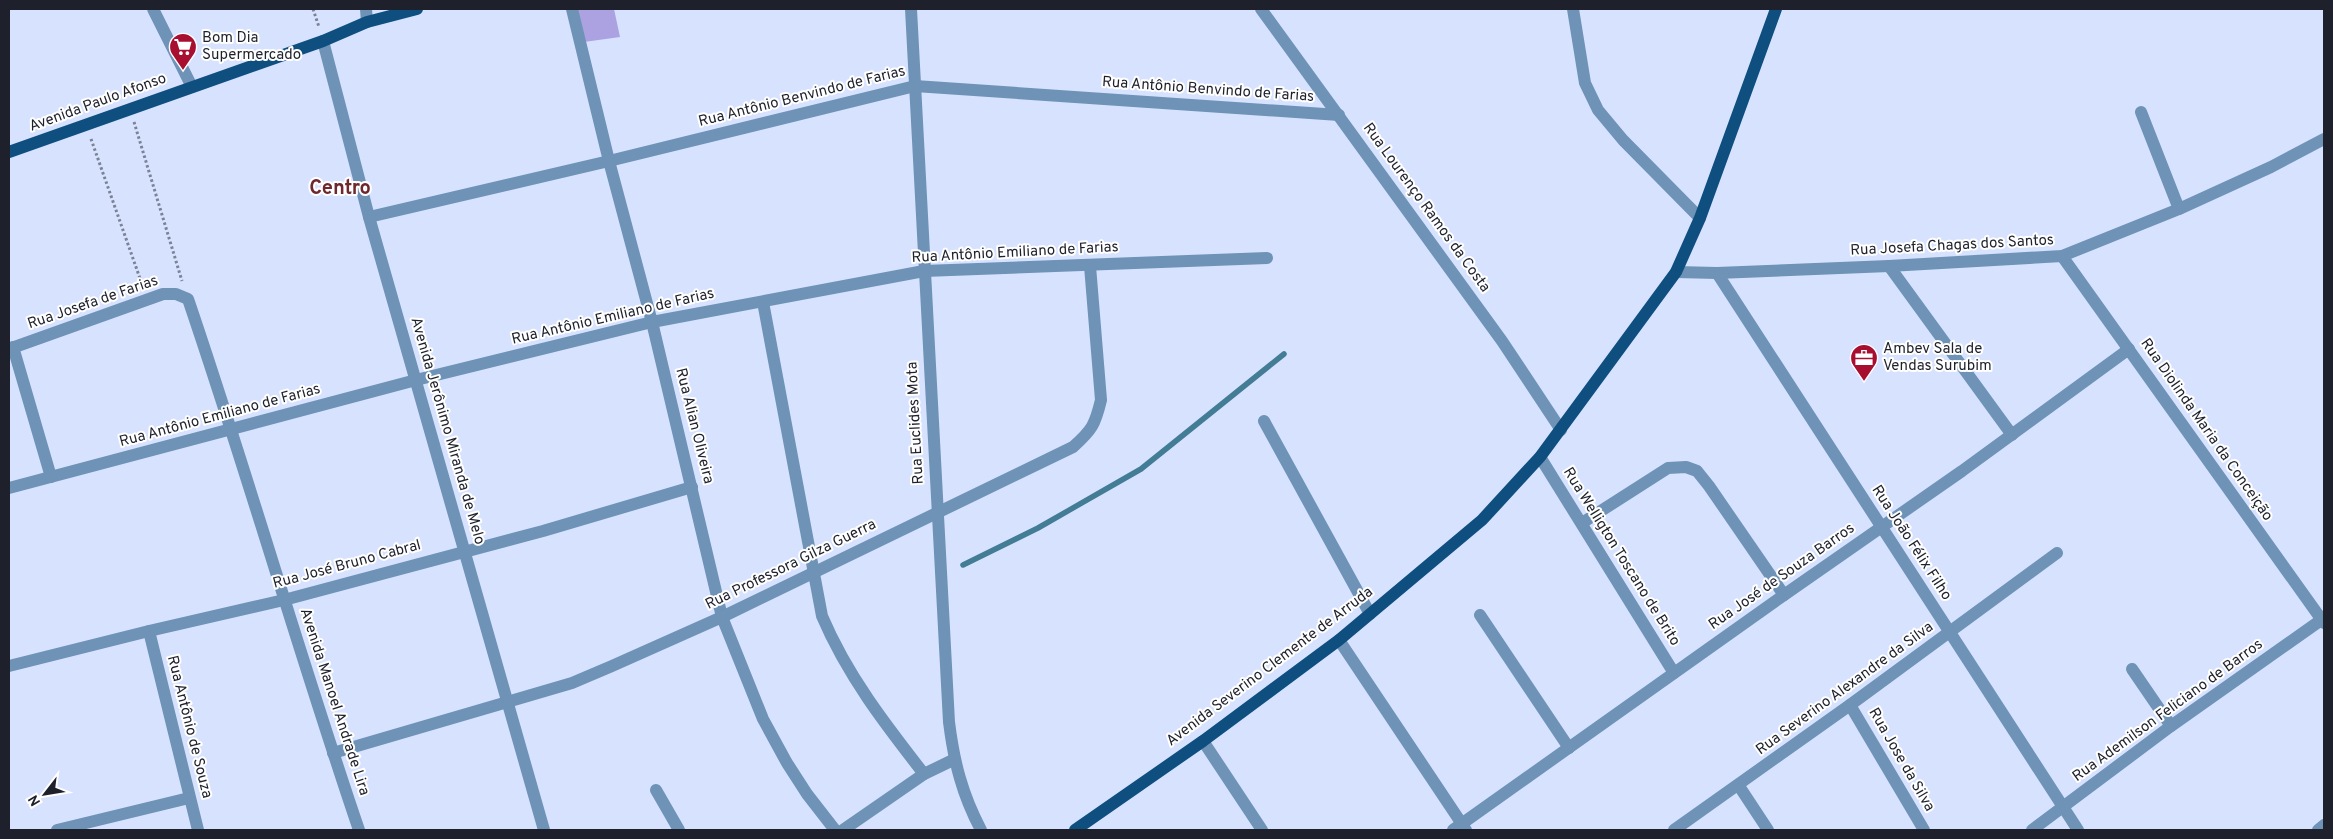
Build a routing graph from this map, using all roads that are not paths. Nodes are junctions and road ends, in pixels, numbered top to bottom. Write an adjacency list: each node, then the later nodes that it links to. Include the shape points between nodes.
1 (153, 9): 12 (street)
2 (366, 9): 9 (street)
3 (417, 9): 9 (main road, Avenida Paulo Afonso)
4 (572, 9): 17 (street, Rua Alian Oliveira)
5 (911, 9): 11 (street, Rua Euclides Mota)
6 (1260, 9): 14 (street, Rua Lourenço Ramos da Costa)
7 (1573, 9): 20 (street, via 1585,83 1598,110)
8 (1776, 9): 20 (main road, Avenida Severino Clemente de Arruda)
9 (367, 22): 10 (main road, Avenida Paulo Afonso)
10 (323, 41): 12 (main road, Avenida Paulo Afonso); 19 (street, Avenida Jerônimo Miranda de Melo)
11 (915, 86): 14 (street, Rua Antônio Benvindo de Farias); 17 (street, Rua Antônio Benvindo de Farias); 25 (street, Rua Euclides Mota)
12 (192, 87): 16 (main road, Avenida Paulo Afonso)
13 (2142, 112): 18 (street)
14 (1340, 115): 36 (street, Rua Lourenço Ramos da Costa)
15 (2324, 139): 18 (street, Rua Josefa Chagas dos Santos)
16 (9, 152)
17 (609, 161): 19 (street, Rua Antônio Benvindo de Farias); 30 (street, Rua Alian Oliveira)
18 (2179, 209): 21 (street, Rua Josefa Chagas dos Santos)
19 (369, 217): 33 (street, Avenida Jerônimo Miranda de Melo)
20 (1700, 218): 26 (main road, Avenida Severino Clemente de Arruda)
21 (2062, 256): 24 (street, Rua Josefa Chagas dos Santos); 32 (street, Rua Diolinda Maria da Conceição)
22 (1267, 258): 23 (street, Rua Antônio Emiliano de Farias)
23 (1090, 266): 25 (street, Rua Antônio Emiliano de Farias); 42 (street, Rua Professora Gilza Guerra, via 1100,400 1090,432 1073,447)
24 (1889, 266): 27 (street, Rua Josefa Chagas dos Santos); 37 (street)
25 (924, 271): 29 (street, Rua Antônio Emiliano de Farias); 42 (street, Rua Euclides Mota)
26 (1676, 272): 27 (street, Rua Josefa Chagas dos Santos); 36 (main road, Avenida Severino Clemente de Arruda)
27 (1717, 273): 44 (street, Rua João Félix Filho)
28 (188, 298): 31 (street, Rua Josefa de Farias, via 162,294); 35 (street, Avenida Manoel Andrade Lira)
29 (763, 302): 30 (street, Rua Antônio Emiliano de Farias); 47 (street)
30 (652, 322): 33 (street, Rua Antônio Emiliano de Farias); 40 (street, Rua Alian Oliveira)
31 (11, 348): 39 (street)
32 (2129, 350): 37 (street, Rua José de Souza Barros); 53 (street, Rua Diolinda Maria da Conceição)
33 (416, 380): 35 (street, Rua Antônio Emiliano de Farias); 45 (street, Avenida Jerônimo Miranda de Melo)
34 (1264, 421): 50 (street)
35 (233, 430): 39 (street, Rua Antônio Emiliano de Farias); 49 (street, Avenida Manoel Andrade Lira)
36 (1561, 430): 38 (main road, Avenida Severino Clemente de Arruda)
37 (2012, 435): 44 (street, Rua José de Souza Barros)
38 (1540, 457): 43 (street, Rua Welligton Toscano de Brito); 50 (main road, Avenida Severino Clemente de Arruda, via 1482,520)
39 (51, 477): 41 (street, Rua Antônio Emiliano de Farias)
40 (692, 487): 45 (street, Rua José Bruno Cabral, via 544,531); 52 (street, Rua Alian Oliveira)
41 (9, 488)
42 (937, 513): 47 (street, Rua Professora Gilza Guerra); 66 (street, Rua Euclides Mota)
43 (1582, 523): 48 (street, via 1668,468 1686,467 1697,471 1709,486); 59 (street, Rua Welligton Toscano de Brito)
44 (1881, 527): 48 (street, Rua José de Souza Barros); 55 (street, Rua João Félix Filho)
45 (464, 550): 49 (street, Rua José Bruno Cabral); 60 (street, Avenida Jerônimo Miranda de Melo)
46 (2057, 553): 55 (street, Rua Severino Alexandre da Silva)
47 (813, 571): 52 (street, Rua Professora Gilza Guerra); 67 (street, via 822,616 834,643 867,698)
48 (1784, 595): 59 (street, Rua José de Souza Barros)
49 (284, 600): 54 (street, Rua José Bruno Cabral); 65 (street, Avenida Manoel Andrade Lira)
50 (1370, 614): 56 (main road, Avenida Severino Clemente de Arruda)
51 (1480, 615): 64 (street)
52 (722, 617): 60 (street, Rua Professora Gilza Guerra, via 572,683); 79 (street, Rua Alian Oliveira, via 763,719 787,763)
53 (2323, 620): 62 (street, Rua Ademilson Feliciano de Barros)
54 (149, 631): 57 (street, Rua José Bruno Cabral); 70 (street, Rua Antônio de Souza)
55 (1950, 633): 61 (street, Rua Severino Alexandre da Silva); 71 (street, Rua João Félix Filho)
56 (1339, 640): 63 (main road, Avenida Severino Clemente de Arruda); 73 (street)
57 (9, 666)
58 (2132, 669): 62 (street)
59 (1674, 673): 64 (street, Rua José de Souza Barros)
60 (507, 701): 65 (street, Rua Professora Gilza Guerra); 77 (street, Avenida Jerônimo Miranda de Melo)
61 (1850, 705): 68 (street, Rua Severino Alexandre da Silva); 86 (street, Rua Jose da Silva)
62 (2171, 726): 71 (street, Rua Ademilson Feliciano de Barros)
63 (1203, 741): 82 (main road, Avenida Severino Clemente de Arruda); 83 (street)
64 (1569, 748): 73 (street, Rua José de Souza Barros)
65 (333, 753): 76 (street, Avenida Manoel Andrade Lira)
66 (953, 760): 67 (street); 81 (street, Rua Euclides Mota)
67 (924, 774): 80 (street)
68 (1739, 786): 84 (street, Rua Severino Alexandre da Silva); 85 (street)
69 (656, 790): 78 (street)
70 (189, 798): 74 (street); 75 (street, Rua Antônio de Souza)
71 (2063, 808): 87 (street, Rua Ademilson Feliciano de Barros); 88 (street, Rua João Félix Filho)
72 (2324, 826): 89 (street)
73 (1461, 828)
74 (57, 830)
75 (198, 830)
76 (359, 830)
77 (544, 830)
78 (679, 830)
79 (835, 830)
80 (843, 830)
81 (981, 830)
82 (1074, 830)
83 (1262, 830)
84 (1674, 830)
85 (1768, 830)
86 (1924, 830)
87 (2032, 830)
88 (2078, 830)
89 (2318, 830)

